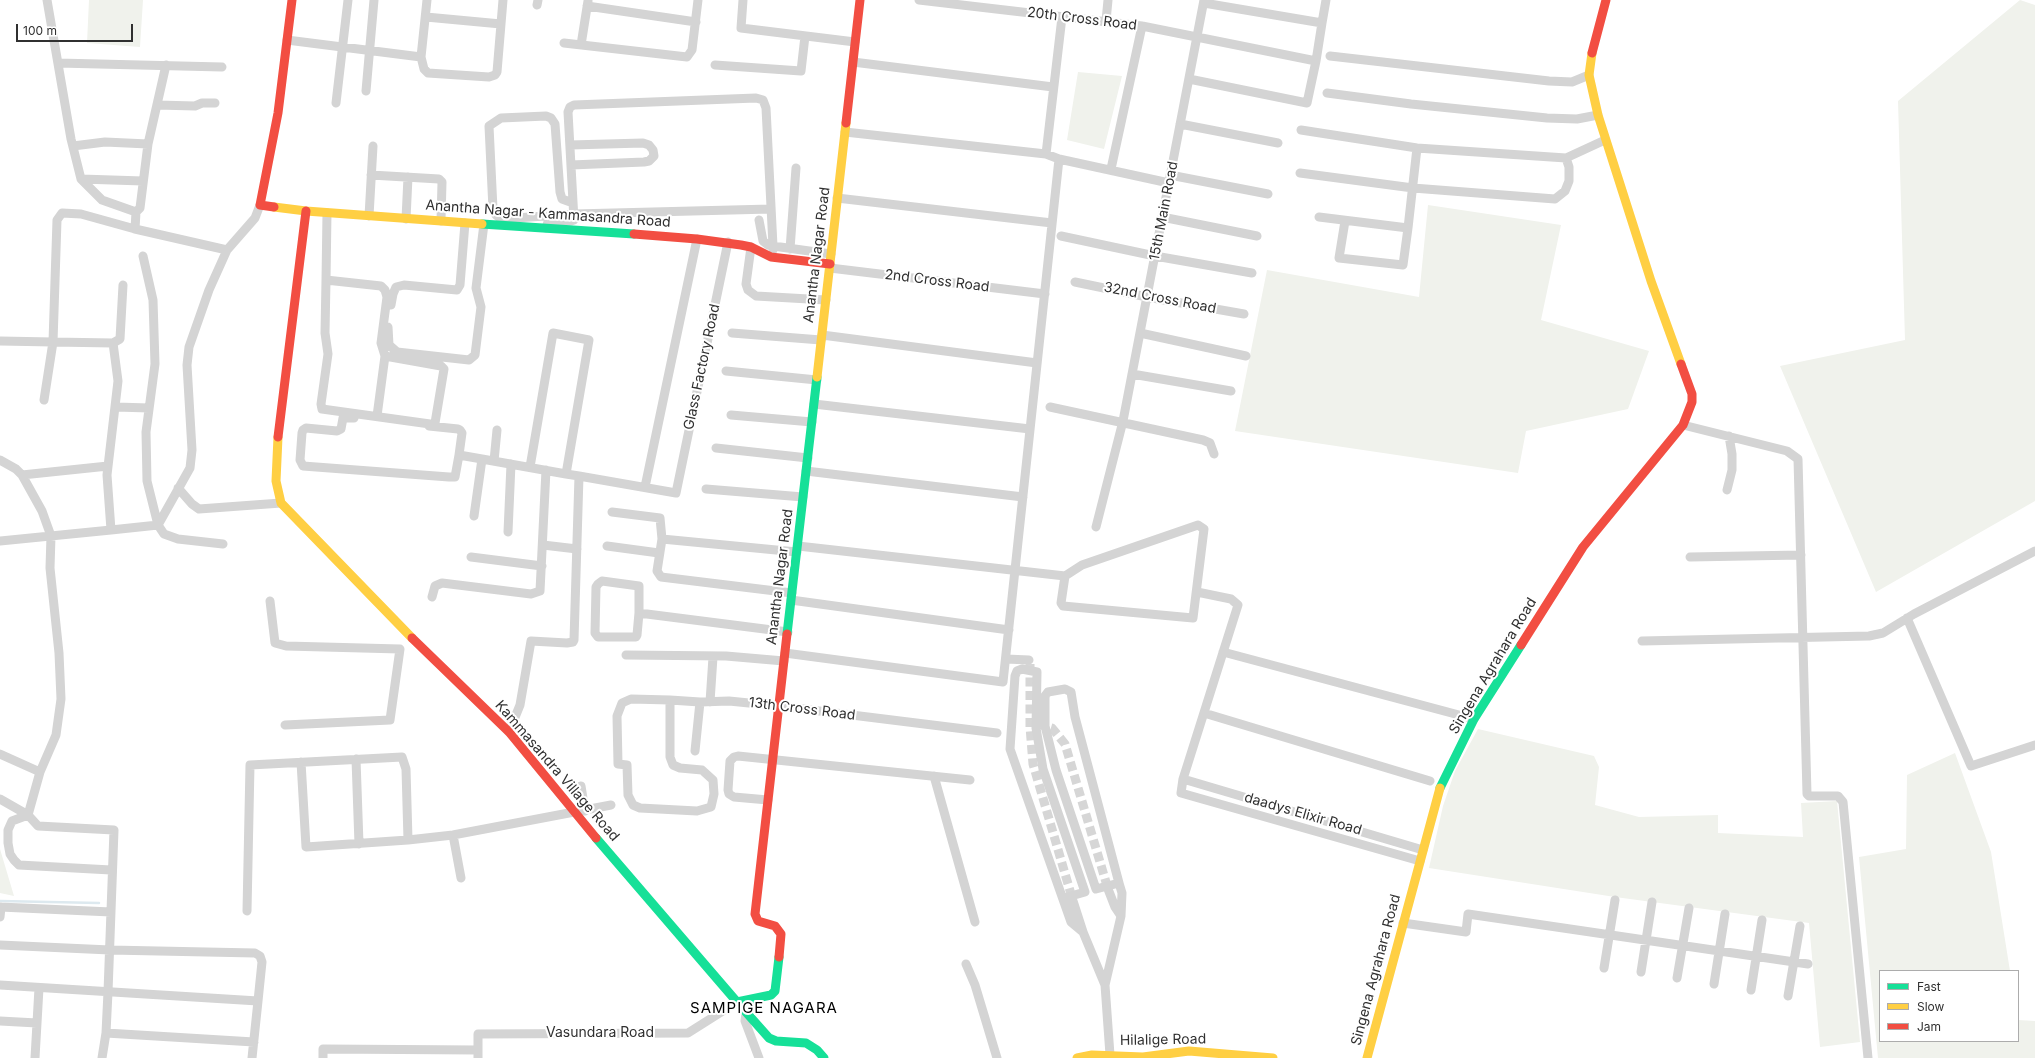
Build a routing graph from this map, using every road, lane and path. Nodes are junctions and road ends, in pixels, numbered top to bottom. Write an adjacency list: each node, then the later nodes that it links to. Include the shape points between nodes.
1 (47, 0): 35 (street)
2 (292, 0): 25 (street)
3 (348, 0): 29 (street)
4 (374, 0): 30 (street)
5 (427, 0): 16 (street)
6 (504, 0): 21 (street)
7 (698, 0): 19 (street)
8 (743, 0): 23 (street, via 741,28)
9 (860, 0): 26 (street, Anantha Nagar Road)
10 (924, 0): 17 (street, 20th Cross Road)
11 (1108, 0): 18 (street)
12 (1326, 0): 20 (street)
13 (1606, 0): 39 (street, via 1594,43)
14 (1204, 1): 20 (street); 24 (street, 15th Main Road)
15 (588, 3): 19 (street); 28 (street)
16 (426, 16): 21 (street); 32 (street)
17 (1062, 17): 18 (street, 20th Cross Road); 41 (street)
18 (1106, 21): 22 (street, 20th Cross Road)
19 (696, 22): 28 (street, via 692,50 687,57)
20 (1322, 23): 33 (street)
21 (501, 24): 32 (street, via 495,75 489,77 428,73 422,66)
22 (1142, 26): 24 (street, 20th Cross Road); 63 (street)
23 (805, 36): 26 (street); 37 (street, via 801,71)
24 (1197, 37): 33 (street, 20th Cross Road); 40 (street, 15th Main Road)
25 (287, 40): 29 (street); 74 (street, via 278,113)
26 (856, 42): 34 (street, Anantha Nagar Road)
27 (564, 43): 28 (street)
28 (581, 45)
29 (342, 46): 30 (street); 45 (street)
30 (370, 50): 32 (street); 42 (street)
31 (1330, 56): 39 (street, via 1549,81 1572,82)
32 (421, 57)
33 (1316, 61): 40 (street, via 1308,102)
34 (853, 62): 41 (street); 50 (street, Anantha Nagar Road)
35 (58, 63): 36 (street); 55 (street)
36 (166, 65): 38 (street); 46 (street)
37 (715, 65)
38 (222, 67)
39 (1589, 75): 47 (street)
40 (1189, 79): 48 (street, 15th Main Road)
41 (1053, 87): 58 (street)
42 (366, 91)
43 (1327, 93): 47 (street, via 1547,118 1578,119)
44 (215, 103): 46 (street, via 195,106)
45 (336, 103)
46 (157, 105): 52 (street)
47 (1598, 116): 51 (street)
48 (1180, 124): 53 (street); 68 (street, 15th Main Road)
49 (1301, 130): 57 (street)
50 (845, 132): 58 (street); 72 (street, Anantha Nagar Road)
51 (1606, 140): 59 (street); 136 (street, Singena Agrahara Road, via 1651,281 1692,394 1692,402)
52 (148, 144): 55 (street, via 105,142); 69 (street)
53 (1278, 144)
54 (570, 145): 61 (street); 61 (street, via 643,143 649,145 654,156 644,162); 75 (street, via 568,112 574,105 756,98 763,100 766,108)
55 (73, 146): 67 (street)
56 (373, 146): 65 (street)
57 (1417, 148): 59 (street); 70 (street)
58 (1046, 154): 60 (street)
59 (1566, 158): 70 (street, via 1569,181 1565,191 1555,199)
60 (1059, 159): 63 (street); 88 (street)
61 (571, 165): 73 (street)
62 (796, 168): 99 (street)
63 (1111, 169): 68 (street)
64 (1300, 173): 70 (street)
65 (371, 175): 66 (street); 80 (street)
66 (408, 177): 83 (street); 85 (street, via 434,178 442,182)
67 (81, 179): 69 (street); 77 (street, via 102,200)
68 (1170, 179): 71 (street); 81 (street, 15th Main Road)
69 (143, 181): 77 (street, via 140,208)
70 (1413, 188): 91 (street)
71 (1268, 194)
72 (838, 198): 88 (street); 101 (street, Anantha Nagar Road)
73 (573, 203): 79 (street); 79 (street, via 562,198 560,192 555,124 551,118 501,118 489,126 493,209 496,215 501,218)
74 (260, 205): 76 (street, Anantha Nagar - Kammasandra Road); 100 (street, via 255,218)
75 (771, 209): 79 (street); 97 (street)
76 (306, 211): 78 (street, Anantha Nagar - Kammasandra Road); 161 (street, via 277,444 276,481)
77 (136, 212): 92 (street)
78 (327, 213): 80 (street, Anantha Nagar - Kammasandra Road); 107 (street)
79 (574, 214): 90 (street, via 574,220 548,222)
80 (369, 216): 83 (street, Anantha Nagar - Kammasandra Road)
81 (1162, 217): 94 (street); 103 (street, 15th Main Road)
82 (1319, 217): 86 (street)
83 (406, 218): 85 (street, Anantha Nagar - Kammasandra Road)
84 (759, 220): 97 (street, via 763,241)
85 (441, 221): 87 (street, Anantha Nagar - Kammasandra Road)
86 (1345, 221): 91 (street); 91 (street, via 1340,258 1403,265)
87 (465, 223): 89 (street, Anantha Nagar - Kammasandra Road); 89 (street, via 460,285 457,290 404,285 396,287 392,294 387,333 389,345 398,352 469,360 475,355 481,307 476,288)
88 (1052, 223): 110 (street)
89 (484, 224): 90 (street, Anantha Nagar - Kammasandra Road)
90 (546, 228): 95 (street, Anantha Nagar - Kammasandra Road)
91 (1408, 228)
92 (135, 229): 100 (street); 118 (street, via 81,214 67,212 59,215)
93 (1061, 236): 103 (street)
94 (1257, 236)
95 (697, 239): 96 (street, Anantha Nagar - Kammasandra Road); 155 (street)
96 (728, 242): 98 (street, Anantha Nagar - Kammasandra Road); 155 (street, Glass Factory Road, via 676,493)
97 (773, 246): 99 (street); 104 (street)
98 (751, 247): 104 (street, Anantha Nagar - Kammasandra Road); 112 (street, via 746,284 748,290 756,296)
99 (790, 249): 101 (street)
100 (227, 250): 156 (street, via 209,290 189,348 187,365 192,450 190,468)
101 (831, 254): 105 (street, Anantha Nagar Road)
102 (143, 256): 131 (street, via 153,300 155,350)
103 (1155, 256): 106 (street); 111 (street, 15th Main Road)
104 (774, 258): 105 (street, Anantha Nagar - Kammasandra Road)
105 (830, 266): 110 (street, 2nd Cross Road); 112 (street, Anantha Nagar Road)
106 (1252, 273)
107 (326, 280): 120 (street, via 381,286 385,290 387,297 381,343); 133 (street, via 325,333 328,354 322,410)
108 (1075, 282): 111 (street, 32nd Cross Road)
109 (124, 285): 119 (street, via 120,339)
110 (1045, 294): 122 (street)
111 (1147, 297): 113 (street, 32nd Cross Road); 115 (street, 15th Main Road)
112 (826, 300): 116 (street, Anantha Nagar Road)
113 (1244, 314)
114 (732, 333): 116 (street)
115 (1140, 333): 121 (street); 124 (street, 15th Main Road)
116 (822, 337): 122 (street); 125 (street, Anantha Nagar Road)
117 (0, 342): 118 (street)
118 (52, 342): 119 (street); 127 (street)
119 (113, 343): 130 (street, via 118,382)
120 (385, 356): 133 (street); 133 (street, via 440,366 445,373 435,423)
121 (1246, 356)
122 (1037, 363): 137 (street)
123 (726, 371): 125 (street)
124 (1132, 374): 126 (street); 134 (street, 15th Main Road)
125 (817, 380): 128 (street, Anantha Nagar Road)
126 (1231, 391)
127 (44, 400)
128 (814, 404): 135 (street, Anantha Nagar Road); 137 (street)
129 (1050, 406): 134 (street)
130 (116, 407): 131 (street); 148 (street)
131 (149, 408): 164 (street, via 146,432 147,481)
132 (731, 415): 135 (street)
133 (377, 416)
134 (1123, 421): 141 (street, via 1203,440 1210,443); 165 (street, 15th Main Road)
135 (812, 422): 143 (street, Anantha Nagar Road)
136 (1683, 425): 139 (street); 208 (street, Singena Agrahara Road, via 1583,547)
137 (1030, 429): 160 (street)
138 (497, 430): 146 (street)
139 (1729, 436): 158 (street, via 1732,470); 178 (street, via 1787,451 1798,458)
140 (716, 448): 143 (street)
141 (1214, 454)
142 (459, 455): 142 (street, via 454,477 449,478 303,466 300,460 302,433 306,428 339,431 346,417 458,429 462,433); 144 (street)
143 (808, 458): 151 (street, Anantha Nagar Road)
144 (482, 459): 146 (street); 163 (street)
145 (0, 460): 153 (street)
146 (494, 461): 147 (street)
147 (512, 464): 149 (street); 167 (street)
148 (108, 466): 153 (street); 166 (street)
149 (530, 467): 150 (street); 152 (street, via 553,333 588,340)
150 (546, 470): 152 (street); 172 (street)
151 (806, 471): 159 (street, Anantha Nagar Road); 160 (street)
152 (566, 474): 154 (street)
153 (22, 475): 168 (street, via 42,511)
154 (579, 476): 155 (street); 174 (street)
155 (645, 487)
156 (178, 488): 161 (street, via 199,509); 164 (street)
157 (706, 489): 159 (street)
158 (1727, 490)
159 (803, 497): 175 (street, Anantha Nagar Road)
160 (1023, 497): 182 (street)
161 (281, 503): 190 (street, Kammasandra Village Road)
162 (612, 512): 169 (street, via 660,518)
163 (474, 516)
164 (158, 526): 166 (street); 171 (street, via 164,534 178,539)
165 (1096, 526)
166 (111, 530): 168 (street)
167 (508, 532)
168 (51, 536): 170 (street); 218 (street, via 50,568 61,699 56,735)
169 (662, 539): 175 (street); 177 (street)
170 (0, 541)
171 (223, 544)
172 (543, 545): 174 (street); 181 (street)
173 (607, 546): 177 (street)
174 (577, 549): 210 (street, via 574,640 567,644 531,641 520,705)
175 (798, 549): 182 (street); 186 (street, Anantha Nagar Road)
176 (2035, 551): 189 (street)
177 (659, 553): 186 (street, via 657,571 660,577)
178 (1801, 555): 180 (street); 193 (street)
179 (471, 557): 181 (street)
180 (1690, 557)
181 (542, 566): 185 (street, via 540,591 536,594 442,583 434,586)
182 (1014, 571): 183 (street); 191 (street)
183 (1066, 576): 184 (street, via 1061,603 1063,606 1193,618); 184 (street, via 1082,565 1198,525 1204,530)
184 (1197, 592): 196 (street, via 1232,599 1238,605)
185 (432, 597)
186 (792, 597): 191 (street); 192 (street, Anantha Nagar Road)
187 (270, 601): 195 (street, via 274,643 286,646)
188 (639, 613): 188 (street, via 636,637 596,636 596,587 602,581 639,586); 192 (street)
189 (1907, 618): 193 (street, via 1883,633 1870,636); 212 (street, via 1971,766)
190 (403, 629): 195 (street); 210 (street, Kammasandra Village Road)
191 (1008, 630): 200 (street)
192 (788, 632): 199 (street, Anantha Nagar Road)
193 (1803, 637): 194 (street); 294 (street, via 1807,794 1838,796 1843,802)
194 (1642, 641)
195 (400, 649): 209 (street, via 390,720)
196 (1223, 652): 207 (street); 208 (street)
197 (626, 655): 198 (street)
198 (713, 657): 199 (street); 204 (street)
199 (785, 657): 200 (street, via 1003,682); 205 (street, Anantha Nagar Road)
200 (1006, 659): 201 (street)
201 (1030, 660)
202 (670, 700): 202 (street, 13th Cross Road, via 670,756 673,765 702,770 713,780 714,794 711,807 697,811 640,808 633,805 628,795 627,765 618,764 617,716 622,703 631,699); 203 (street, 13th Cross Road)
203 (700, 702): 204 (street, 13th Cross Road); 213 (street)
204 (710, 702): 205 (street, 13th Cross Road, via 729,701)
205 (779, 706): 211 (street, 13th Cross Road); 216 (street, Anantha Nagar Road)
206 (1041, 712): 237 (street, via 1056,770 1096,889); 237 (street, via 1048,692 1065,689 1071,692 1075,717); 239 (street, via 1036,728 1044,769 1086,892); 239 (street, via 1037,672 1022,669 1017,671 1010,749)
207 (1204, 713): 220 (street); 222 (street)
208 (1474, 719): 233 (street, Singena Agrahara Road, via 1439,791)
209 (285, 725)
210 (509, 732): 228 (street, Kammasandra Village Road)
211 (997, 733)
212 (2035, 745)
213 (695, 751)
214 (0, 754): 218 (street)
215 (356, 759): 217 (street); 231 (street, via 402,757 406,769); 232 (street)
216 (773, 760): 219 (street); 225 (street, Anantha Nagar Road); 225 (street, via 738,756 730,761 729,794 734,797)
217 (301, 762): 232 (street, via 306,847); 245 (street, via 250,765)
218 (40, 772): 229 (street)
219 (934, 776): 221 (street); 251 (street)
220 (1183, 779): 233 (street, daadys Elixir Road); 234 (street, daadys Elixir Road, via 1181,793)
221 (970, 780)
222 (1430, 781)
223 (581, 786): 227 (street)
224 (0, 800): 229 (street)
225 (768, 800): 276 (street, Anantha Nagar Road, via 755,914 758,921 775,926 781,934 777,984 771,995)
226 (611, 806): 227 (street)
227 (585, 811): 228 (street)
228 (575, 813): 230 (street); 276 (street, Kammasandra Village Road)
229 (28, 815): 235 (street, via 38,826 114,830); 235 (street, via 12,821 8,830 10,854 20,865)
230 (453, 835): 231 (street); 236 (street)
231 (408, 840): 232 (street)
232 (358, 844)
233 (1423, 850): 234 (street, Singena Agrahara Road)
234 (1420, 861): 252 (street, Singena Agrahara Road)
235 (111, 870): 246 (street)
236 (460, 878)
237 (1119, 883): 248 (street, via 1122,893)
238 (1108, 889): 248 (street)
239 (1064, 898): 254 (street, via 1071,922)
240 (1615, 900): 255 (street)
241 (1073, 901): 254 (street)
242 (1652, 902): 256 (street)
243 (0, 907): 246 (street); 249 (street)
244 (1689, 908): 258 (street)
245 (247, 911)
246 (112, 912): 259 (street)
247 (1725, 914): 260 (street)
248 (1121, 916): 270 (street)
249 (0, 917)
250 (1762, 920): 261 (street)
251 (975, 922)
252 (1403, 923): 255 (street, via 1466,932 1468,914); 293 (street, Singena Agrahara Road)
253 (1800, 926): 262 (street)
254 (1083, 932): 270 (street)
255 (1609, 935): 256 (street); 265 (street)
256 (1646, 940): 258 (street); 266 (street)
257 (0, 945): 259 (street)
258 (1683, 946): 260 (street); 267 (street)
259 (110, 950): 273 (street); 275 (street, via 255,953 260,956 262,962)
260 (1719, 951): 261 (street); 268 (street)
261 (1756, 957): 262 (street); 272 (street)
262 (1794, 962): 264 (street); 274 (street)
263 (966, 964): 290 (street)
264 (1808, 964)
265 (1604, 968)
266 (1641, 972)
267 (1677, 978)
268 (1714, 984)
269 (0, 985): 271 (street)
270 (1105, 985): 283 (street)
271 (39, 988): 273 (street); 279 (street)
272 (1751, 990)
273 (108, 992): 275 (street); 280 (street)
274 (1788, 996)
275 (258, 1001): 281 (street)
276 (737, 1002): 277 (street); 282 (street, Vasundara Road, via 688,1033 478,1034)
277 (746, 1013): 288 (street, via 745,1022); 289 (street, via 772,1040 806,1043 818,1050)
278 (0, 1021): 279 (street)
279 (37, 1023): 284 (street)
280 (106, 1033): 281 (street); 285 (street)
281 (254, 1042): 286 (street)
282 (478, 1054): 287 (street, via 323,1049)
283 (1110, 1055): 291 (street, Hilalige Road); 292 (street, Hilalige Road, via 1143,1057 1189,1051)
284 (35, 1058)
285 (102, 1058)
286 (252, 1058)
287 (323, 1058)
288 (759, 1058)
289 (824, 1058)
290 (997, 1058)
291 (1077, 1058)
292 (1273, 1058)
293 (1367, 1058)
294 (1868, 1058)

